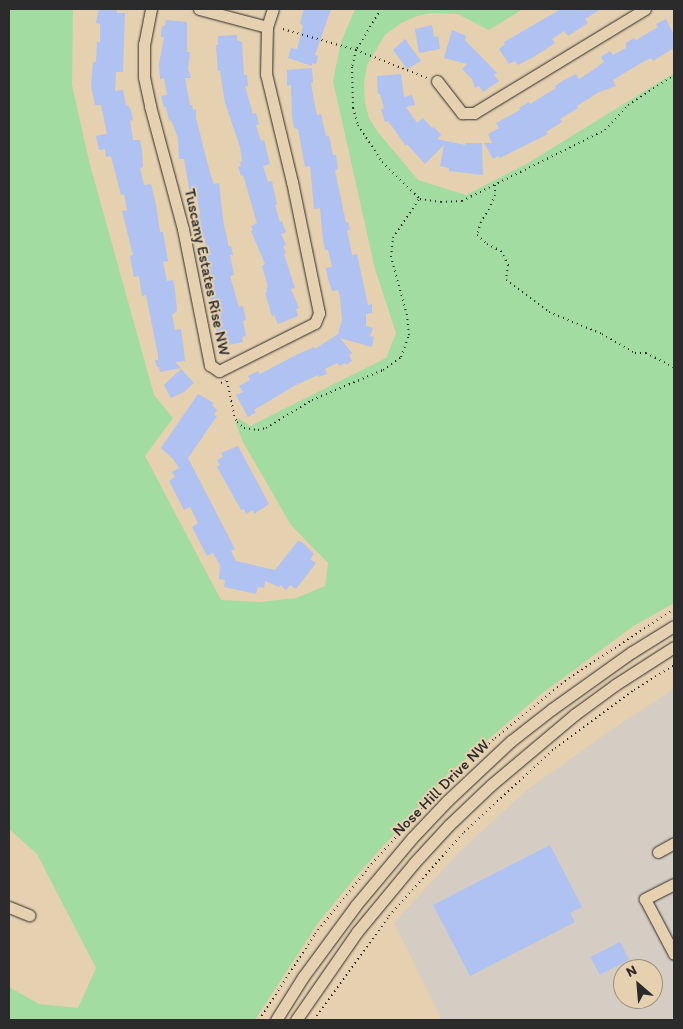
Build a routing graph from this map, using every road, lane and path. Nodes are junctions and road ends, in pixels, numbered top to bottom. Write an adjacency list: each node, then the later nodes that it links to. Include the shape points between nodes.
1 (150, 9): 6 (street, Tuscany Estates Rise NW, via 144,44 144,77 183,229 210,365 219,371 315,323 319,313 266,74)
2 (199, 9): 6 (street)
3 (273, 9): 6 (street, Tuscany Estates Rise NW)
4 (381, 9): 8 (path)
5 (645, 9): 10 (street, via 474,113 462,113)
6 (267, 27)
7 (283, 29): 8 (path)
8 (356, 50): 10 (path); 12 (path, via 352,89 358,125 382,162)
9 (674, 76): 11 (path, via 628,105 605,130)
10 (438, 81)
11 (496, 184): 12 (path, via 462,201); 13 (path, via 495,195 477,235 501,251 508,265 506,280 549,312 602,334 635,353 646,353)
12 (420, 199): 14 (path, via 393,238 391,257 410,335 401,357 383,370 312,400 258,430 251,431 237,422 227,382)
13 (674, 367)
14 (221, 383)
15 (674, 626): 24 (street, Nose Hill Drive NW, via 552,709 447,802 356,905 303,976)
16 (674, 647): 25 (street, Nose Hill Drive NW, via 574,715 449,825 368,918)
17 (674, 665): 26 (path, via 555,748 464,832 389,916)
18 (674, 843): 19 (street)
19 (658, 852)
20 (674, 884): 23 (street, via 645,899)
21 (9, 907): 22 (street)
22 (29, 915)
23 (674, 954)
24 (276, 1020)
25 (296, 1020)
26 (314, 1020)

